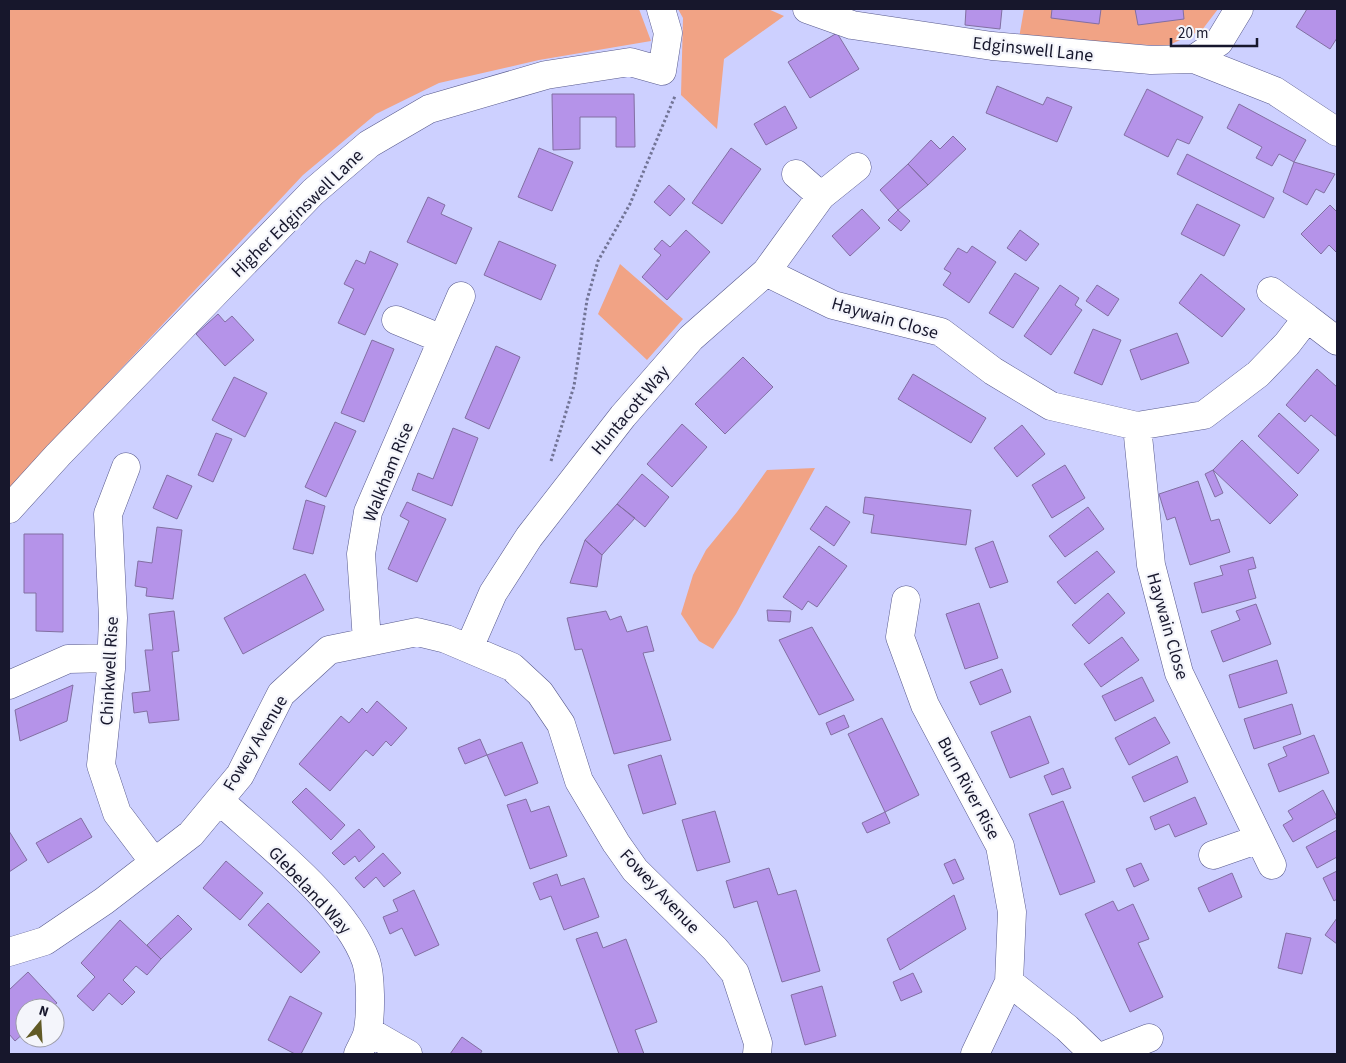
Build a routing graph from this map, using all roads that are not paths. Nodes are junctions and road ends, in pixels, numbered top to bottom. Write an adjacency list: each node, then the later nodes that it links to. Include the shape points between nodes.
1 (661, 9): 18 (street, Higher Edginswell Lane, via 668,33 662,70 630,62 546,75 429,109 369,144 313,192)
2 (808, 9): 4 (street, Edginswell Lane, via 852,25 992,46 1151,60)
3 (1239, 9): 4 (street, via 1219,42)
4 (1194, 59): 5 (street, via 1275,92)
5 (1337, 132)
6 (857, 167): 8 (street, Huntacott Way)
7 (796, 174): 8 (street)
8 (820, 196): 9 (street, Huntacott Way)
9 (766, 272): 16 (street, Haywain Close, via 833,305 941,332 994,371 1051,406); 21 (street, Huntacott Way, via 690,338 557,499 493,593)
10 (1271, 291): 12 (street)
11 (461, 296): 14 (street, Walkham Rise)
12 (1307, 318): 15 (street); 16 (street, Haywain Close, via 1258,374 1204,415)
13 (396, 320): 14 (street)
14 (442, 339): 20 (street, Walkham Rise, via 420,397 368,512 361,554)
15 (1337, 341)
16 (1138, 426): 25 (street, Haywain Close, via 1151,564 1179,673)
17 (126, 467): 22 (street, Chinkwell Rise, via 108,514 113,618)
18 (9, 509)
19 (906, 600): 30 (street, Burn River Rise, via 900,637 925,705 1000,846 1012,912)
20 (367, 641): 21 (street, Fowey Avenue, via 417,632); 24 (street, Fowey Avenue, via 329,650 281,694 240,775)
21 (469, 648): 34 (street, Fowey Avenue, via 512,667 540,694 561,724 579,782 616,843 635,870 735,973 758,1043)
22 (111, 658): 23 (street, via 68,659); 27 (street, Chinkwell Rise, via 102,765 117,814)
23 (9, 685)
24 (220, 801): 27 (street, Fowey Avenue, via 191,834); 32 (street, Glebeland Way, via 275,850 350,928 366,962 370,998)
25 (1258, 839): 26 (street); 28 (street, Haywain Close)
26 (1213, 855)
27 (154, 862): 29 (street, Fowey Avenue, via 45,941)
28 (1272, 865)
29 (9, 952)
30 (1009, 982): 35 (street, Burn River Rise); 36 (street)
31 (1149, 1038): 37 (street)
32 (363, 1043): 33 (street)
33 (408, 1054)
34 (757, 1054)
35 (975, 1054)
36 (1094, 1054)
37 (1108, 1054)

